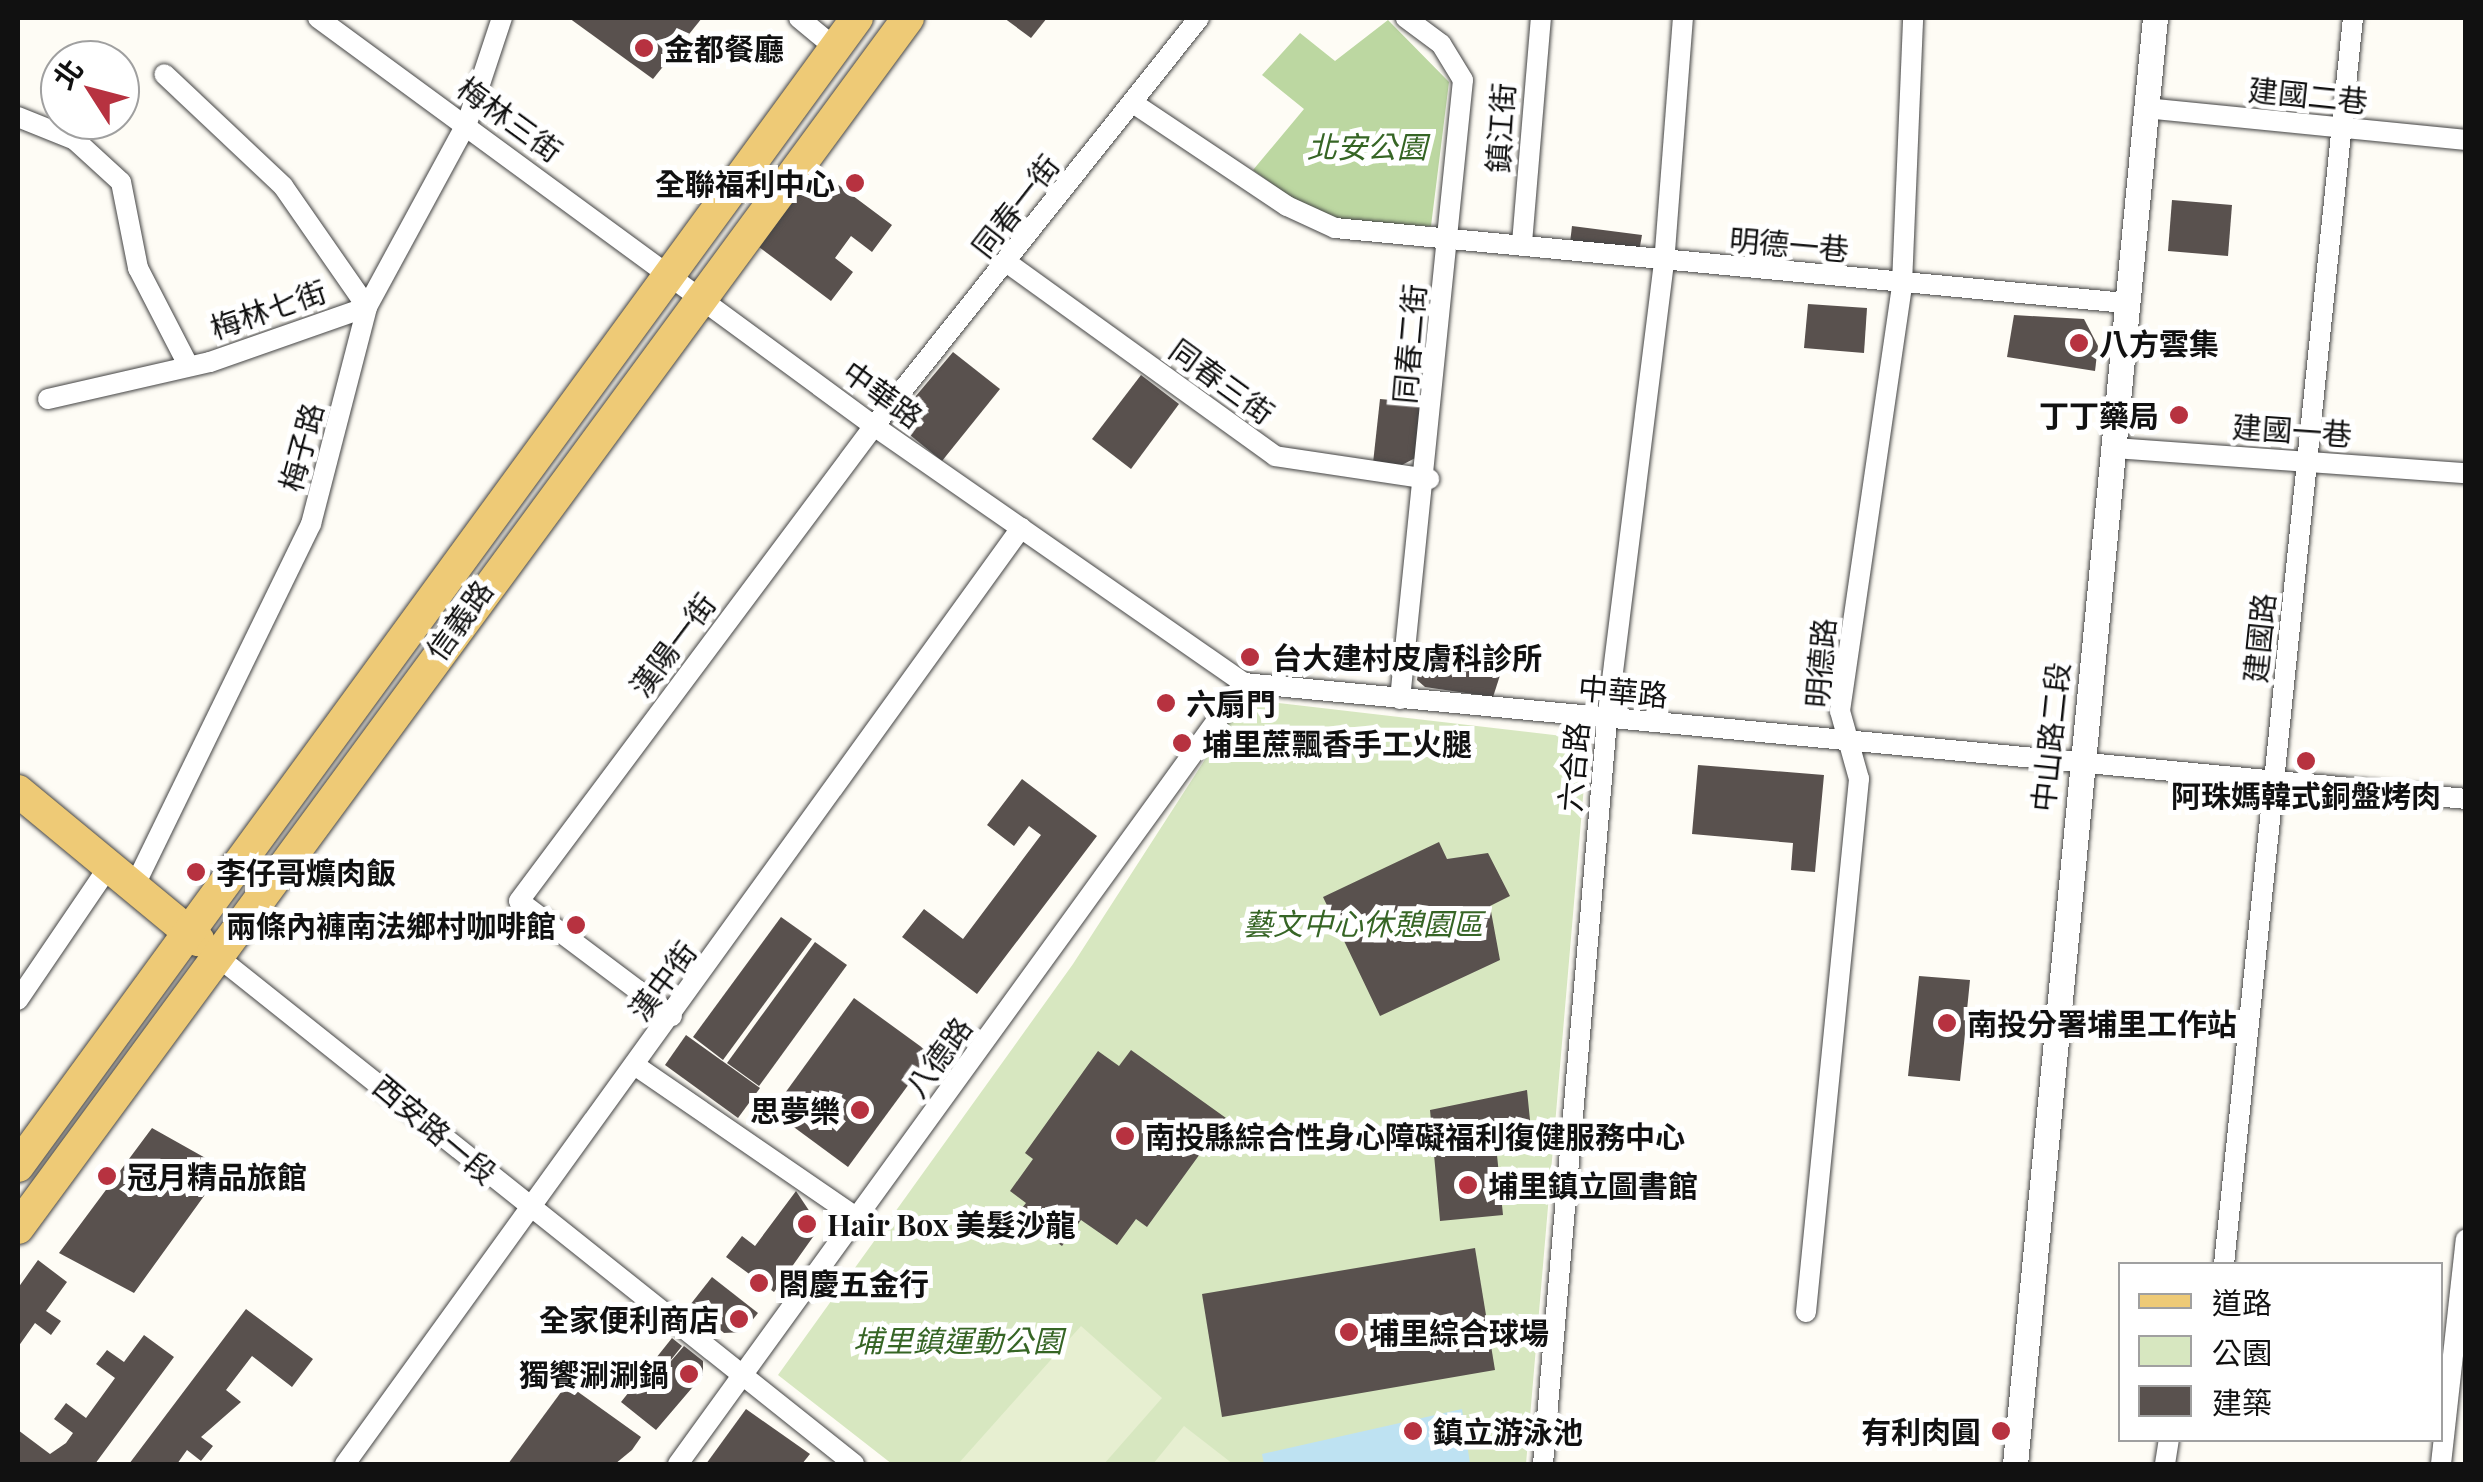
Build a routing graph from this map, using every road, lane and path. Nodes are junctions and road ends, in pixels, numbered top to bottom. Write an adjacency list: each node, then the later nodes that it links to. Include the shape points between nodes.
1 (318, 18): 18 (street, 梅林三街)
2 (502, 18): 18 (street, 梅子路)
3 (799, 18): 13 (street)
4 (857, 18): 13 (main road, 信義路)
5 (908, 18): 27 (main road, 信義路)
6 (1199, 18): 15 (street, 同春一街)
7 (1406, 18): 21 (street, 同春二街, via 1442,44 1463,80)
8 (1541, 18): 22 (street, 鎮江街)
9 (1683, 18): 24 (street, 六合路)
10 (1913, 18): 26 (street, 明德路)
11 (2155, 18): 16 (street, 中山路二段)
12 (2354, 18): 19 (street, 建國路)
13 (834, 47): 25 (main road, 信義路)
14 (164, 74): 29 (street, via 283,186)
15 (1133, 103): 21 (street, 明德一巷, via 1287,206 1335,228); 23 (street, 同春一街)
16 (2145, 108): 19 (street, 建國二巷); 28 (street, 中山路二段)
17 (18, 117): 30 (street, via 76,140 121,182 138,268)
18 (466, 123): 25 (street, 梅林三街); 29 (street, 梅子路)
19 (2342, 130): 20 (street, 建國二巷); 34 (street, 建國路)
20 (2466, 140)
21 (1448, 238): 22 (street, 明德一巷); 36 (street, 同春二街)
22 (1522, 243): 24 (street, 明德一巷)
23 (1009, 264): 32 (street, 同春一街); 36 (street, 同春三街, via 1275,456)
24 (1664, 264): 26 (street, 明德一巷); 40 (street, 六合路)
25 (664, 271): 27 (street, 中華路); 47 (main road, 信義路)
26 (1902, 284): 28 (street, 明德一巷); 41 (street, 明德路, via 1840,711)
27 (696, 294): 32 (street, 中華路); 48 (main road, 信義路)
28 (2126, 303): 33 (street, 中山路二段)
29 (368, 307): 30 (street, 梅林七街); 46 (street, 梅子路, via 311,524)
30 (187, 363): 31 (street, 梅林七街)
31 (48, 399)
32 (874, 426): 37 (street, 中華路); 50 (street, 漢陽一街, via 519,900)
33 (2114, 448): 34 (street, 建國一巷); 42 (street, 中山路二段)
34 (2308, 462): 35 (street, 建國一巷); 43 (street, 建國路)
35 (2466, 473)
36 (1428, 478): 39 (street, 同春二街)
37 (1021, 528): 38 (street, 中華路); 50 (street, 漢中街)
38 (1244, 683): 39 (street, 中華路); 54 (street, 八德路)
39 (1400, 699): 40 (street, 中華路)
40 (1608, 720): 41 (street, 中華路); 63 (street, 六合路)
41 (1850, 742): 42 (street, 中華路); 58 (street, 明德路, via 1859,779)
42 (2079, 756): 43 (street, 中華路); 64 (street, 中山路二段)
43 (2274, 776): 45 (street, 中華路); 57 (street, 建國路)
44 (18, 791): 46 (main road, 西安路一段)
45 (2466, 799)
46 (122, 875): 47 (main road, 西安路一段); 49 (street, 梅子路)
47 (184, 928): 48 (main road, 西安路一段); 52 (main road, 信義路)
48 (213, 953): 53 (street, 西安路一段); 55 (main road, 信義路)
49 (18, 1000)
50 (672, 1016): 51 (street, 漢中街)
51 (636, 1066): 53 (street, 漢中街); 54 (street)
52 (18, 1166)
53 (532, 1209): 59 (street, 西安路一段); 60 (street, 漢中街)
54 (856, 1218): 59 (street, 八德路)
55 (18, 1228)
56 (2466, 1240): 65 (street)
57 (2224, 1262)
58 (1806, 1312)
59 (740, 1378): 61 (street, 八德路); 62 (street, 西安路一段)
60 (345, 1464)
61 (678, 1464)
62 (854, 1464)
63 (1543, 1464)
64 (2014, 1464)
65 (2441, 1464)

